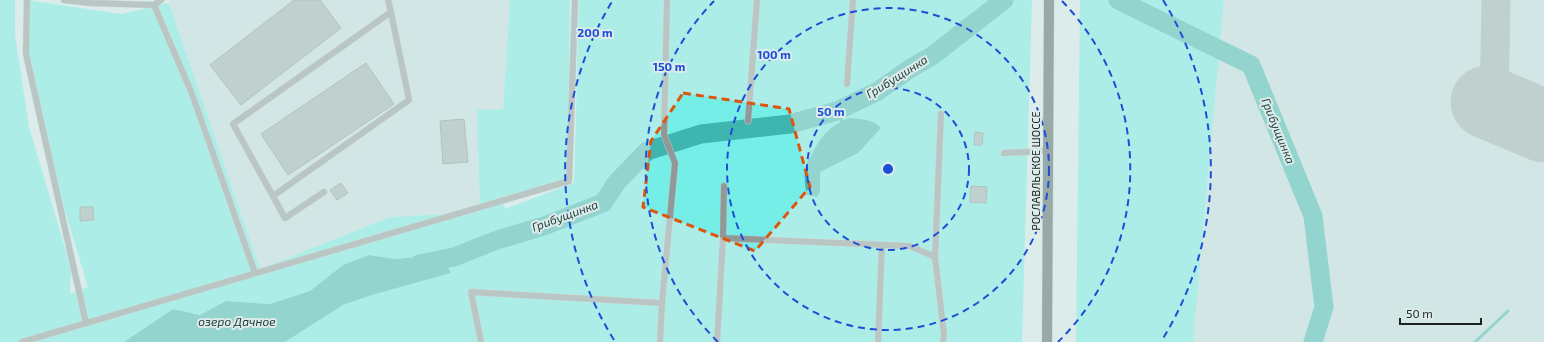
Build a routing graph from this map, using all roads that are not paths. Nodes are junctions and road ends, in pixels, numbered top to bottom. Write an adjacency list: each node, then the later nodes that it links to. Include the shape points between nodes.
1 (27, 0): 25 (lane, via 26,54)
2 (64, 0): 10 (lane)
3 (161, 0): 10 (lane)
4 (388, 0): 11 (lane)
5 (575, 0): 23 (lane, via 569,181)
6 (667, 0): 24 (lane, via 664,135 675,163)
7 (757, 0): 14 (lane)
8 (853, 0): 12 (lane)
9 (1049, 0): 15 (main road, РОСЛАВЛЬСКОЕ ШОССЕ)
10 (154, 5): 23 (lane, via 192,94)
11 (391, 12): 19 (lane, via 409,100); 19 (lane, via 234,124)
12 (846, 84)
13 (941, 114): 22 (lane)
14 (748, 121)
15 (1048, 151): 16 (lane); 32 (main road, РОСЛАВЛЬСКОЕ ШОССЕ)
16 (1004, 153)
17 (724, 186): 20 (lane)
18 (324, 192): 19 (lane, via 285,218)
19 (273, 196)
20 (723, 238): 21 (lane); 29 (lane)
21 (882, 245): 22 (lane, via 910,246); 30 (lane)
22 (935, 257): 31 (lane)
23 (255, 273): 25 (lane)
24 (662, 303): 27 (lane, via 471,292); 28 (lane)
25 (86, 323): 26 (lane)
26 (22, 342)
27 (481, 342)
28 (660, 342)
29 (716, 342)
30 (878, 342)
31 (943, 342)
32 (1047, 342)

